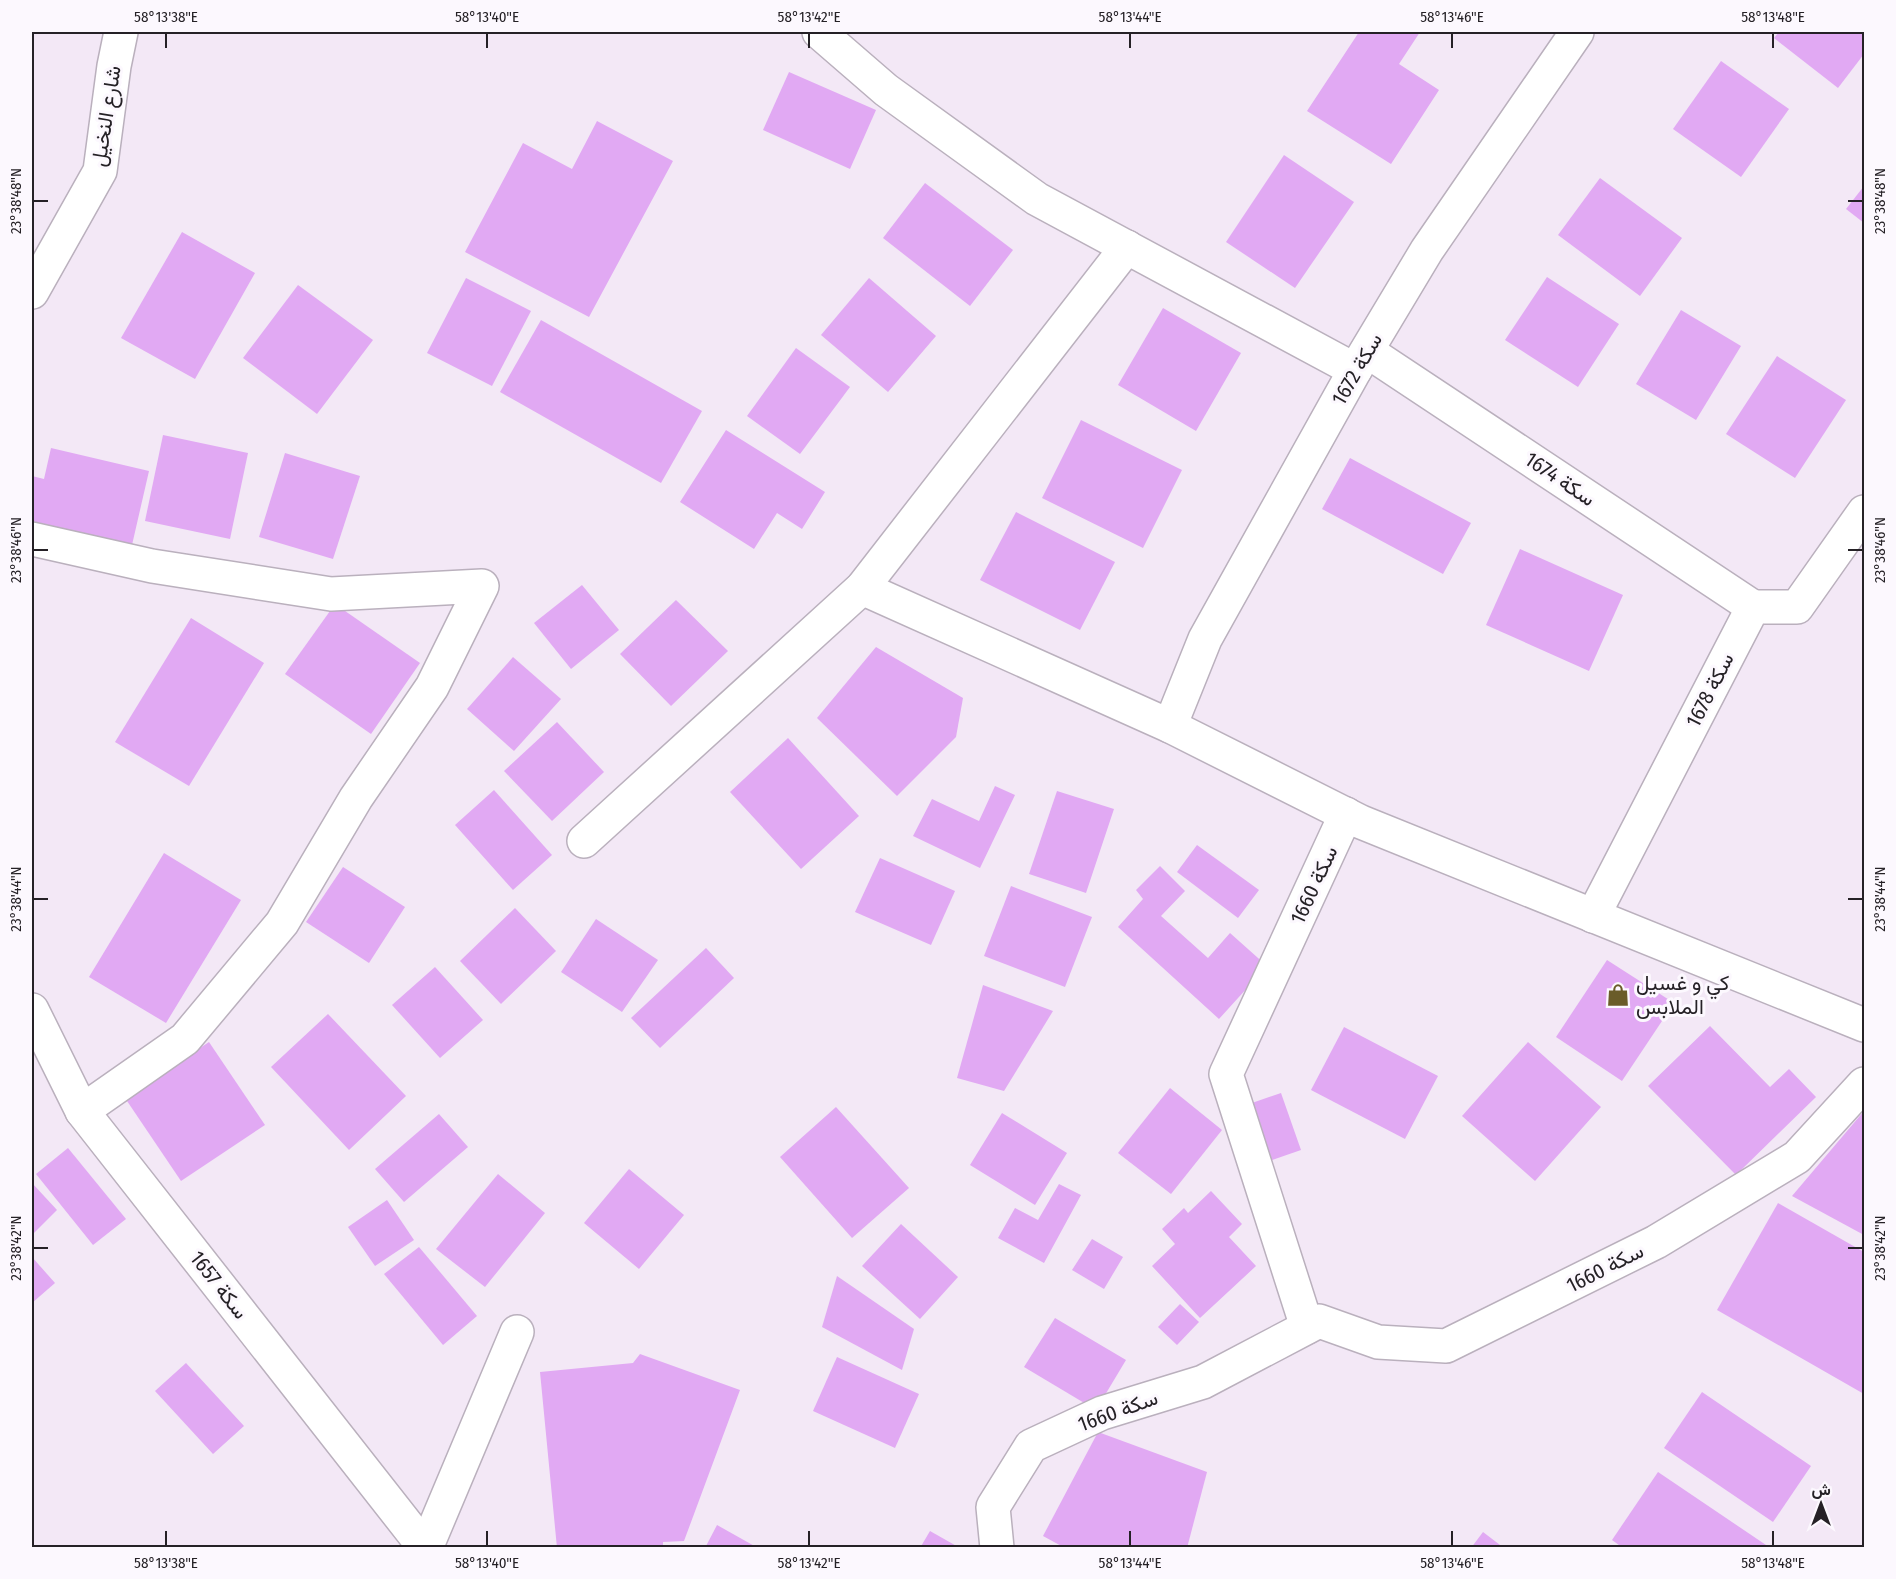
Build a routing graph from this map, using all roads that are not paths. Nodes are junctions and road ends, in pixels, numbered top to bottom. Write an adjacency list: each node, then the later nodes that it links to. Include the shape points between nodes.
1 (121, 32): 5 (street, شارع النخيل, via 100,171)
2 (819, 32): 4 (street, سكة 1674, via 886,90 1037,199)
3 (1577, 32): 6 (street, سكة 1672, via 1427,250)
4 (1127, 247): 6 (street, سكة 1674); 9 (street)
5 (32, 292)
6 (1361, 361): 10 (street, سكة 1674); 11 (street, سكة 1672, via 1205,639)
7 (1864, 512): 10 (street, via 1797,607)
8 (32, 539): 18 (street, via 152,566 331,594 482,586 432,687 356,798 282,923 185,1039)
9 (862, 588): 11 (street); 13 (street)
10 (1753, 607): 14 (street, سكة 1678)
11 (1170, 726): 12 (street)
12 (1346, 814): 14 (street); 19 (street, سكة 1660, via 1226,1074)
13 (584, 842)
14 (1593, 916): 16 (street)
15 (32, 1010): 18 (street, سكة 1657)
16 (1864, 1025)
17 (1864, 1084): 19 (street, سكة 1660, via 1797,1157 1656,1242 1446,1346 1378,1342 1319,1321)
18 (82, 1111): 21 (street, سكة 1657)
19 (1307, 1327): 22 (street, سكة 1660, via 1203,1382 1102,1413 1031,1446 993,1507)
20 (518, 1332): 21 (street)
21 (425, 1548)
22 (997, 1548)

